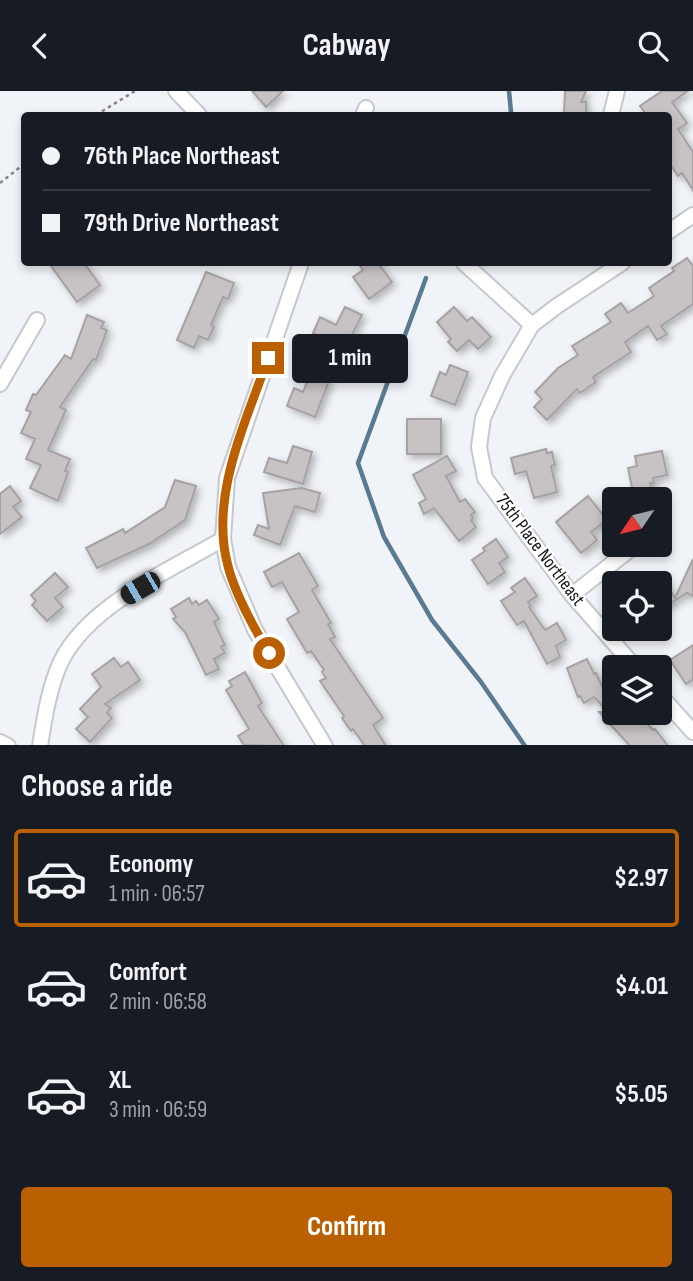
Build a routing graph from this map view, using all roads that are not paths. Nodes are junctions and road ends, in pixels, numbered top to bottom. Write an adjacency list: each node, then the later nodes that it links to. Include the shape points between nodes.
1 (176, 91): 3 (street)
2 (617, 91): 4 (street)
3 (196, 112)
4 (612, 112)
5 (693, 215): 6 (street)
6 (672, 227)
7 (300, 266): 13 (street, via 227,478)
8 (467, 266): 11 (street)
9 (617, 266): 11 (street)
10 (37, 320): 12 (street)
11 (533, 325): 15 (street, 75th Place Northeast, via 483,418 479,447 485,478)
12 (0, 383)
13 (223, 539): 21 (street, via 96,616 72,642 57,669); 22 (street, via 228,567 256,630)
14 (620, 557): 15 (street)
15 (572, 595): 16 (street, 75th Place Northeast)
16 (624, 655)
17 (672, 708): 18 (street)
18 (693, 732)
19 (0, 742): 20 (street)
20 (8, 745)
21 (40, 745)
22 (325, 745)

